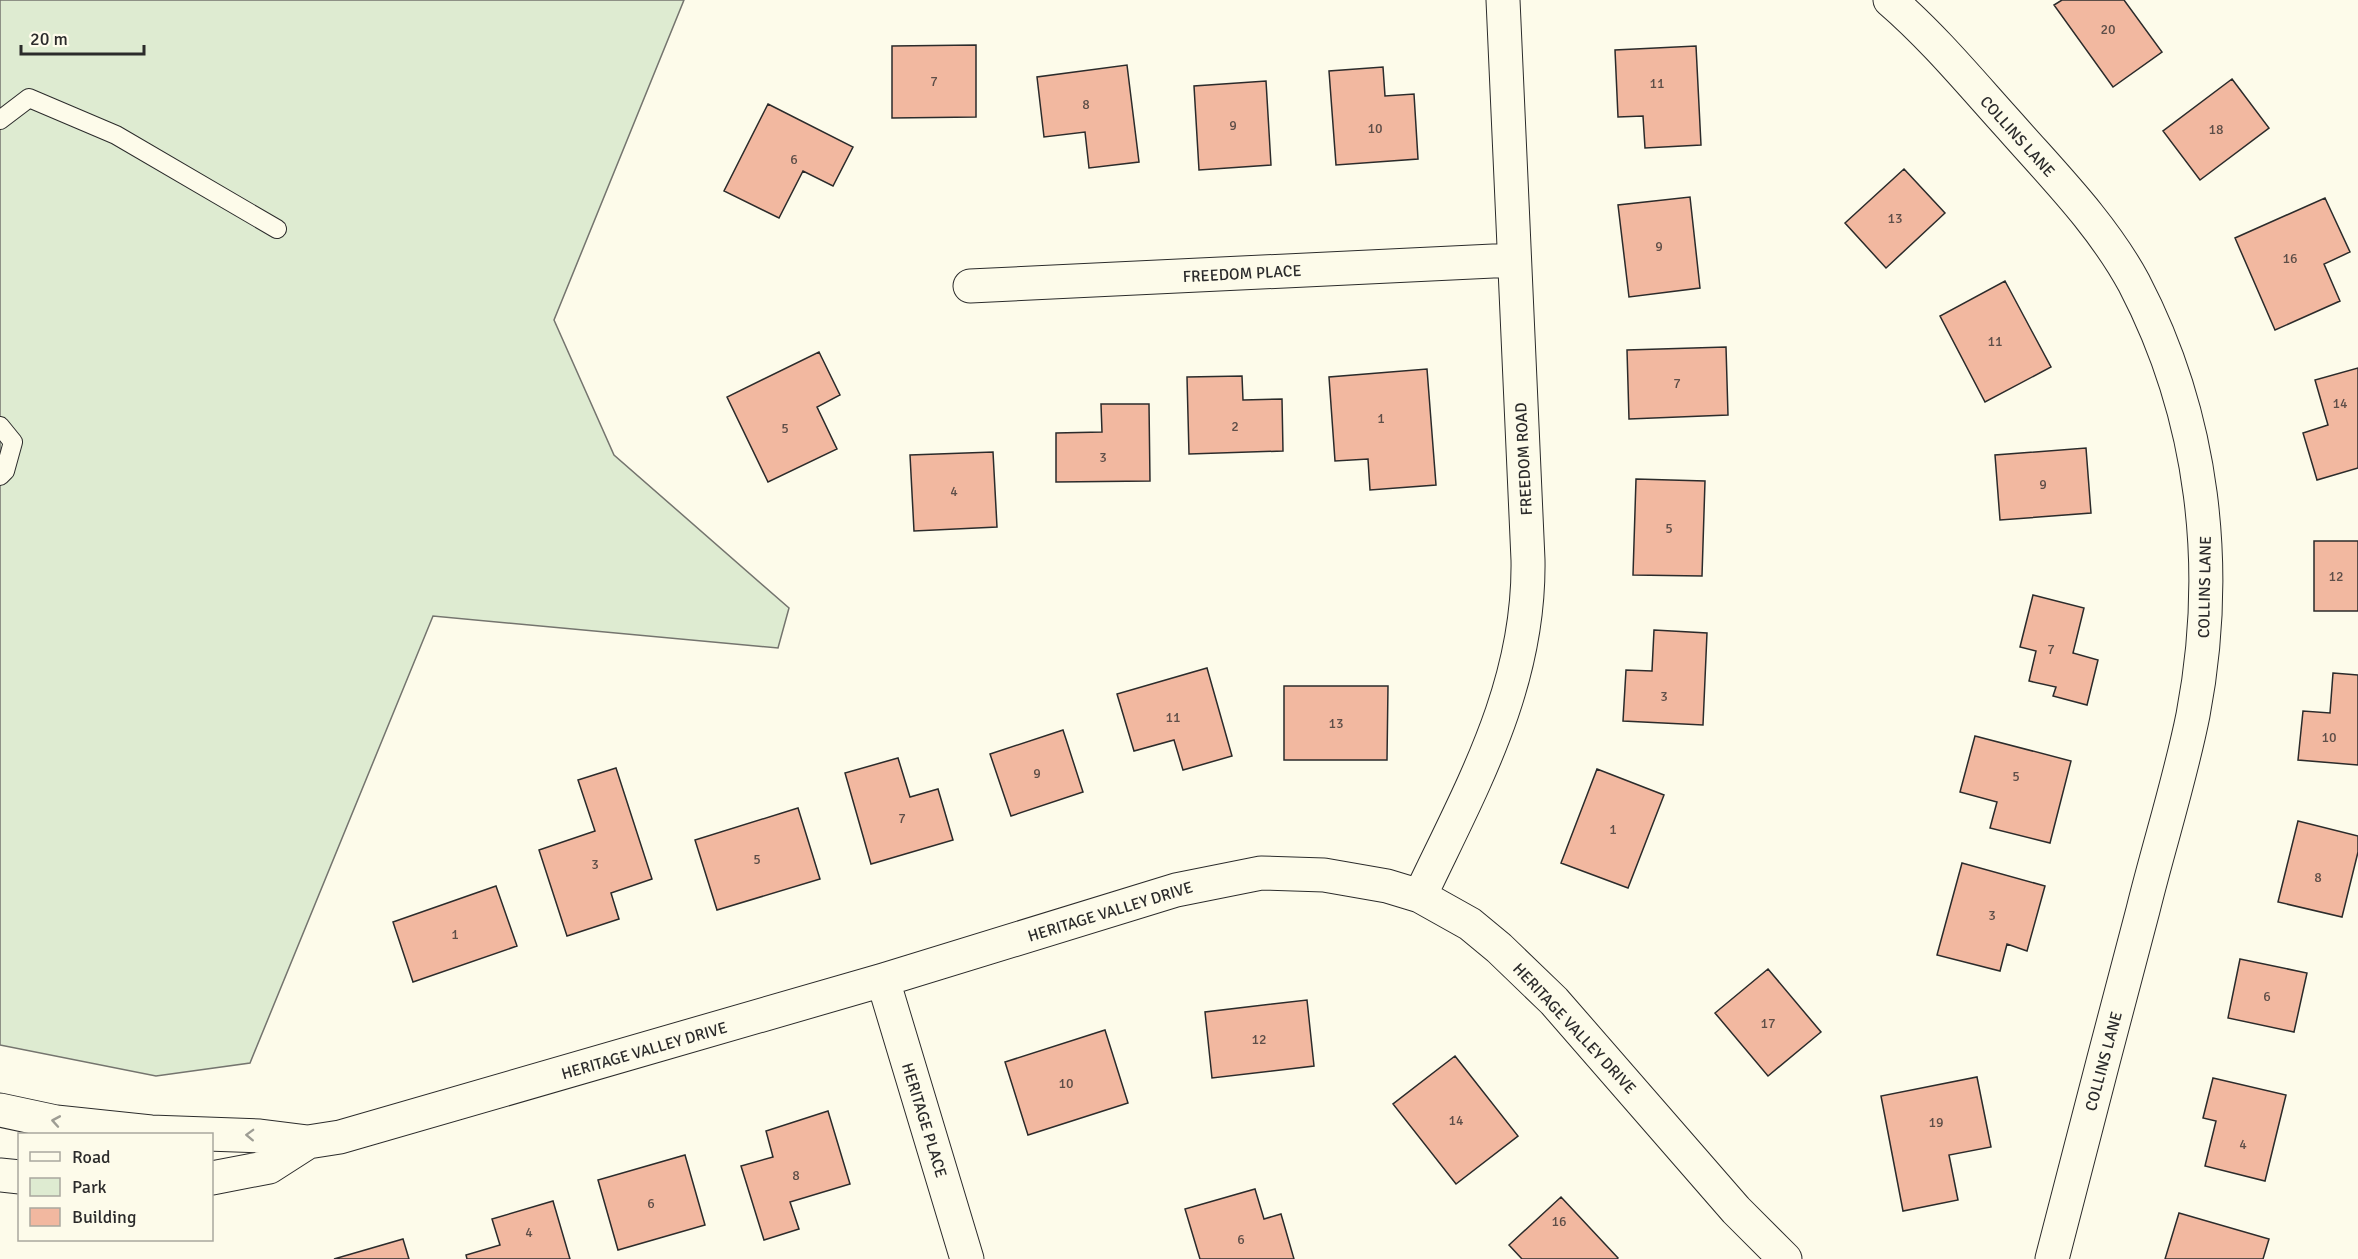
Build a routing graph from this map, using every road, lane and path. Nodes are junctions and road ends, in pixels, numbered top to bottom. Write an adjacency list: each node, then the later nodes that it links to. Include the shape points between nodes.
1 (1503, 0): 5 (street, FREEDOM ROAD)
2 (1890, 0): 20 (street, COLLINS LANE, via 1933,40 2084,209 2120,260 2161,341 2189,435 2203,510 2206,619 2192,719)
3 (0, 120): 4 (lane, via 29,98 116,135)
4 (277, 229)
5 (1514, 260): 6 (street, FREEDOM PLACE); 9 (street, FREEDOM ROAD, via 1528,560 1525,627 1502,719)
6 (970, 286)
7 (0, 426): 8 (lane, via 13,442)
8 (0, 476)
9 (1420, 896): 10 (street, HERITAGE VALLEY DRIVE, via 1387,886 1324,876 1261,873 1229,878 1148,898); 19 (street, HERITAGE VALLEY DRIVE, via 1470,924 1525,972)
10 (883, 980): 14 (street, HERITAGE VALLEY DRIVE, via 406,1119); 18 (street, HERITAGE PLACE)
11 (0, 1110): 12 (street, HERITAGE VALLEY DRIVE, one-way to 11, via 103,1128)
12 (201, 1133)
13 (213, 1134): 14 (street, HERITAGE VALLEY DRIVE, one-way to 13)
14 (308, 1142): 17 (street, HERITAGE VALLEY DRIVE, via 269,1167)
15 (0, 1175): 16 (street)
16 (18, 1177)
17 (213, 1178)
18 (967, 1259)
19 (1785, 1259)
20 (2052, 1259)

